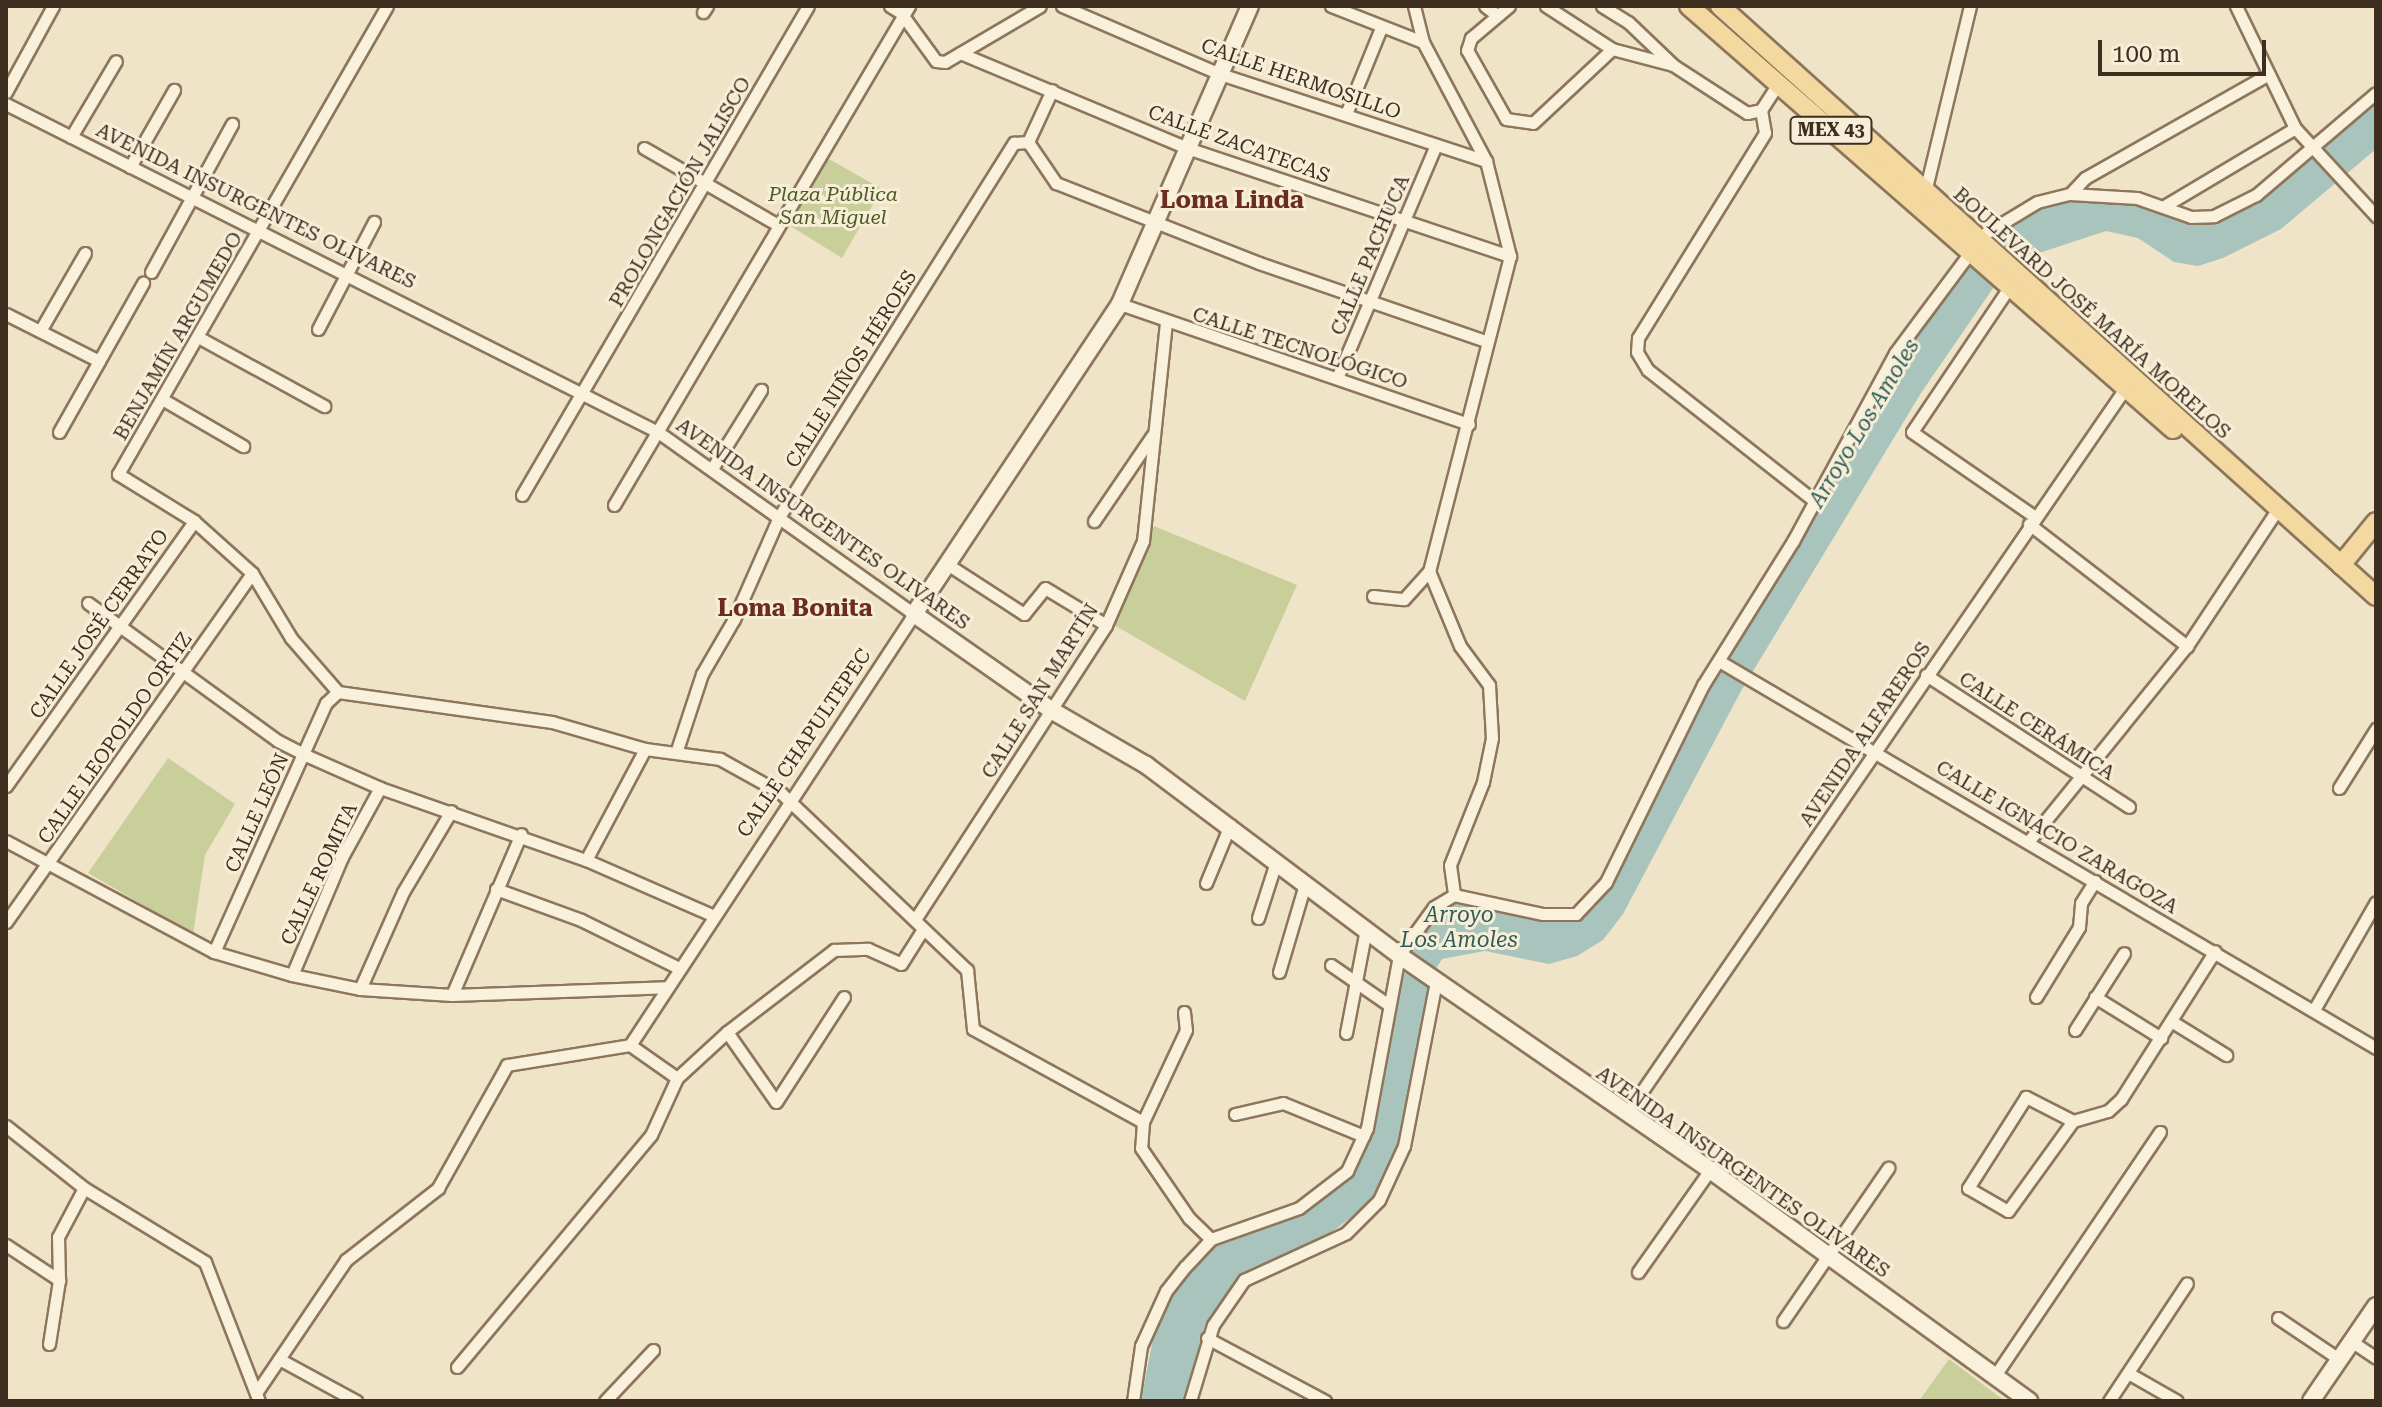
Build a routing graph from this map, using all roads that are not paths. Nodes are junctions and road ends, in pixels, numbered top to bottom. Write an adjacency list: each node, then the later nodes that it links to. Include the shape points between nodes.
1 (53, 6): 31 (street)
2 (387, 6): 56 (street, BENJAMÍN ARGUMEDO)
3 (808, 6): 46 (street, PROLONGACIÓN JALISCO)
4 (890, 6): 18 (street)
5 (1040, 6): 23 (street)
6 (1062, 6): 26 (street, CALLE HERMOSILLO)
7 (1250, 6): 26 (street, CALLE CHAPULTEPEC)
8 (1333, 6): 20 (street)
9 (1414, 6): 21 (street)
10 (1485, 6): 19 (street)
11 (1509, 6): 19 (street)
12 (1546, 6): 22 (street)
13 (1602, 6): 25 (street, via 1628,22)
14 (1689, 6): 28 (main road, BOULEVARD JOSÉ MARÍA MORELOS / MEX 43)
15 (1720, 6): 49 (main road, BOULEVARD JOSÉ MARÍA MORELOS / MEX 43)
16 (1970, 6): 49 (street)
17 (2236, 6): 27 (street)
18 (905, 9): 23 (street, via 936,61); 55 (street)
19 (1497, 15): 22 (street, via 1471,38 1467,50 1506,119 1522,125 1533,123)
20 (1381, 28): 21 (street); 35 (street)
21 (1423, 42): 44 (street)
22 (1612, 49): 25 (street)
23 (960, 53): 30 (street, CALLE ZACATECAS)
24 (116, 61): 38 (street)
25 (1673, 65): 34 (street, via 1747,113)
26 (1220, 74): 35 (street, CALLE HERMOSILLO); 42 (street, CALLE CHAPULTEPEC)
27 (2269, 74): 37 (street); 47 (street, via 2085,178)
28 (1779, 82): 34 (street); 49 (main road, BOULEVARD JOSÉ MARÍA MORELOS / MEX 43)
29 (174, 90): 45 (street)
30 (1052, 90): 39 (street); 42 (street, CALLE ZACATECAS)
31 (6, 92)
32 (2376, 93): 43 (street)
33 (6, 104): 38 (street, AVENIDA INSURGENTES OLIVARES)
34 (1761, 110): 86 (street, via 1765,133 1638,338 1637,352 1648,370)
35 (1346, 114): 40 (street, CALLE HERMOSILLO)
36 (232, 124): 48 (street)
37 (2295, 128): 43 (street); 50 (street)
38 (71, 137): 45 (street, AVENIDA INSURGENTES OLIVARES)
39 (1028, 142): 54 (street, via 1056,183); 89 (street, CALLE NIÑOS HÉROES, via 1014,143)
40 (1436, 145): 44 (street, CALLE HERMOSILLO); 52 (street, CALLE PACHUCA)
41 (644, 148): 46 (street)
42 (1187, 148): 52 (street, CALLE ZACATECAS); 54 (street, CALLE CHAPULTEPEC)
43 (2311, 149): 50 (street, via 2256,195 2214,216 2191,217); 51 (street)
44 (1486, 161): 59 (street)
45 (130, 167): 48 (street, AVENIDA INSURGENTES OLIVARES)
46 (706, 183): 55 (street); 76 (street, PROLONGACIÓN JALISCO)
47 (2070, 194): 50 (street); 57 (street, via 2037,202)
48 (193, 199): 56 (street, AVENIDA INSURGENTES OLIVARES); 60 (street)
49 (1920, 199): 57 (main road, BOULEVARD JOSÉ MARÍA MORELOS / MEX 43)
50 (2166, 205)
51 (2376, 216)
52 (1406, 221): 59 (street, CALLE ZACATECAS); 64 (street, CALLE PACHUCA)
53 (374, 222): 61 (street)
54 (1153, 223): 64 (street); 65 (street, CALLE CHAPULTEPEC)
55 (776, 224): 81 (street)
56 (258, 232): 61 (street, AVENIDA INSURGENTES OLIVARES); 70 (street, BENJAMÍN ARGUMEDO)
57 (1974, 249): 62 (main road, BOULEVARD JOSÉ MARÍA MORELOS / MEX 43); 86 (street, via 1895,353)
58 (85, 253): 69 (street)
59 (1510, 256): 71 (street)
60 (151, 272)
61 (346, 274): 68 (street); 76 (street, AVENIDA INSURGENTES OLIVARES)
62 (2007, 281): 74 (main road, BOULEVARD JOSÉ MARÍA MORELOS / MEX 43); 90 (street, via 1912,432)
63 (143, 283): 72 (street)
64 (1372, 298): 71 (street); 73 (street, CALLE PACHUCA)
65 (1120, 304): 67 (street, CALLE TECNOLÓGICO); 94 (street, CALLE CHAPULTEPEC)
66 (6, 314): 69 (street)
67 (1166, 322): 73 (street, CALLE TECNOLÓGICO); 82 (street, CALLE SAN MARTÍN)
68 (318, 329)
69 (40, 331): 72 (street)
70 (198, 337): 77 (street, BENJAMÍN ARGUMEDO); 78 (street)
71 (1486, 341): 79 (street)
72 (99, 361): 80 (street)
73 (1337, 378): 79 (street, CALLE TECNOLÓGICO)
74 (2128, 383): 88 (main road, BOULEVARD JOSÉ MARÍA MORELOS / MEX 43); 90 (street, AVENIDA ALFAREROS)
75 (761, 390): 84 (street)
76 (584, 395): 81 (street, AVENIDA INSURGENTES OLIVARES); 85 (street, PROLONGACIÓN JALISCO)
77 (162, 399): 83 (street); 91 (street, BENJAMÍN ARGUMEDO, via 118,474)
78 (324, 406)
79 (1469, 424): 96 (street)
80 (59, 432)
81 (658, 432): 84 (street, AVENIDA INSURGENTES OLIVARES); 87 (street)
82 (1154, 433): 92 (street); 103 (street, CALLE SAN MARTÍN, via 1143,541)
83 (243, 446)
84 (713, 467): 89 (street, AVENIDA INSURGENTES OLIVARES)
85 (522, 495)
86 (1813, 500): 105 (street)
87 (614, 505)
88 (2277, 510): 95 (main road, MEX 43); 104 (street)
89 (779, 517): 101 (street, AVENIDA INSURGENTES OLIVARES); 113 (street, CALLE NIÑOS HÉROES, via 734,619 702,674)
90 (2032, 520): 104 (street); 107 (street, AVENIDA ALFAREROS)
91 (194, 521): 97 (street); 102 (street, CALLE JOSÉ CERRATO)
92 (1094, 521)
93 (2376, 522): 95 (main road)
94 (947, 564): 101 (street, CALLE CHAPULTEPEC); 103 (street, via 1024,614 1045,588)
95 (2341, 565): 99 (main road, MEX 43)
96 (1429, 571): 98 (street, via 1404,599); 133 (street, via 1460,646 1489,685 1492,738 1483,782 1450,865)
97 (252, 573): 106 (street, CALLE LEOPOLDO ORTIZ); 108 (street, via 291,638)
98 (1373, 596)
99 (2376, 596)
100 (88, 603): 102 (street)
101 (914, 614): 109 (street, AVENIDA INSURGENTES OLIVARES); 119 (street, CALLE CHAPULTEPEC)
102 (119, 625): 106 (street); 116 (street, CALLE JOSÉ CERRATO)
103 (1106, 625): 109 (street, CALLE SAN MARTÍN)
104 (2187, 646): 115 (street)
105 (1721, 662): 112 (street, CALLE IGNACIO ZARAGOZA); 133 (street, via 1592,901 1576,914 1543,914)
106 (185, 672): 114 (street); 127 (street, CALLE LEOPOLDO ORTIZ)
107 (1926, 675): 112 (street, AVENIDA ALFAREROS); 115 (street, CALLE CERÁMICA)
108 (338, 692): 111 (street, via 552,722); 114 (street, CALLE LEÓN, via 326,703)
109 (1051, 710): 122 (street, AVENIDA INSURGENTES OLIVARES, via 1146,765); 136 (street, CALLE SAN MARTÍN)
110 (2376, 729): 118 (street)
111 (645, 749): 113 (street); 126 (street)
112 (1876, 751): 125 (street, CALLE IGNACIO ZARAGOZA); 169 (street, AVENIDA ALFAREROS)
113 (676, 753): 119 (street, via 720,759)
114 (303, 754): 117 (street); 142 (street, CALLE LEÓN)
115 (2081, 776): 120 (street, CALLE CERÁMICA); 125 (street)
116 (6, 786)
117 (380, 788): 121 (street); 148 (street, CALLE ROMITA, via 342,857)
118 (2339, 788)
119 (789, 799): 135 (street, CALLE CHAPULTEPEC); 136 (street)
120 (2129, 807)
121 (451, 811): 123 (street); 152 (street, via 403,892)
122 (1230, 825): 128 (street, AVENIDA INSURGENTES OLIVARES); 130 (street)
123 (521, 834): 126 (street); 132 (street)
124 (6, 841): 127 (street)
125 (2028, 842): 129 (street, CALLE IGNACIO ZARAGOZA)
126 (586, 860): 135 (street)
127 (49, 862): 138 (street, CALLE LEOPOLDO ORTIZ); 142 (street)
128 (1276, 862): 131 (street, AVENIDA INSURGENTES OLIVARES); 137 (street)
129 (2095, 881): 141 (street, CALLE IGNACIO ZARAGOZA); 155 (street, via 2081,903 2079,927)
130 (1206, 883)
131 (1305, 884): 140 (street, AVENIDA INSURGENTES OLIVARES); 147 (street)
132 (496, 889): 146 (street, via 581,920); 153 (street)
133 (1454, 895): 144 (street, via 1434,907)
134 (2376, 902): 158 (street)
135 (714, 916): 146 (street, CALLE CHAPULTEPEC)
136 (916, 918): 139 (street)
137 (1258, 918)
138 (6, 922)
139 (923, 929): 162 (street, via 901,964 868,949 834,950); 172 (street, via 967,970 973,1029)
140 (1366, 929): 144 (street, AVENIDA INSURGENTES OLIVARES); 150 (street)
141 (2215, 951): 158 (street, CALLE IGNACIO ZARAGOZA); 160 (street)
142 (214, 952): 148 (street)
143 (2124, 953): 156 (street)
144 (1401, 956): 149 (street, AVENIDA INSURGENTES OLIVARES); 157 (street)
145 (1331, 965): 150 (street)
146 (679, 968): 151 (street, CALLE CHAPULTEPEC)
147 (1279, 972)
148 (292, 975): 152 (street)
149 (1434, 980): 169 (street, AVENIDA INSURGENTES OLIVARES); 188 (street, via 1404,1146 1379,1200 1346,1233 1244,1280)
150 (1356, 982): 157 (street); 163 (street)
151 (666, 987): 153 (street); 165 (street, CALLE CHAPULTEPEC)
152 (360, 989): 153 (street)
153 (452, 995)
154 (844, 997): 162 (street, via 776,1102)
155 (2036, 997)
156 (2095, 997): 161 (street); 164 (street)
157 (1389, 1005): 175 (street)
158 (2315, 1008): 166 (street, CALLE IGNACIO ZARAGOZA)
159 (1184, 1012): 172 (street, via 1186,1030)
160 (2171, 1021): 164 (street); 167 (street)
161 (2075, 1030)
162 (727, 1032): 168 (street)
163 (1346, 1033)
164 (2161, 1038): 171 (street, via 2121,1099 2108,1111)
165 (630, 1045): 168 (street, via 670,1078); 193 (street, via 507,1065 438,1188 346,1260)
166 (2376, 1048)
167 (2226, 1055)
168 (677, 1078): 195 (street, via 651,1135)
169 (1627, 1113): 177 (street, AVENIDA INSURGENTES OLIVARES)
170 (1235, 1114): 175 (street, via 1283,1103)
171 (2073, 1121): 171 (street, via 2026,1097 1968,1188 2008,1211)
172 (1143, 1122): 179 (street, via 1141,1148 1148,1161)
173 (6, 1126): 178 (street)
174 (2160, 1132): 197 (street)
175 (1364, 1136): 179 (street, via 1347,1171 1299,1208)
176 (1888, 1168): 181 (street)
177 (1710, 1170): 181 (street, AVENIDA INSURGENTES OLIVARES); 182 (street)
178 (84, 1188): 183 (street, via 58,1237); 198 (street, via 205,1262)
179 (1211, 1239): 201 (street, via 1166,1291 1149,1325 1136,1365)
180 (6, 1245): 183 (street)
181 (1829, 1255): 187 (street); 197 (street, AVENIDA INSURGENTES OLIVARES)
182 (1638, 1272)
183 (59, 1280): 190 (street)
184 (2187, 1283): 196 (street)
185 (2376, 1306): 189 (street)
186 (2278, 1318): 194 (street)
187 (1783, 1321)
188 (1207, 1338): 202 (street); 203 (street)
189 (2351, 1341): 192 (street); 194 (street)
190 (49, 1344)
191 (653, 1350): 200 (street)
192 (2376, 1358)
193 (279, 1359): 198 (street); 199 (street)
194 (2339, 1359): 207 (street)
195 (457, 1367)
196 (2128, 1373): 205 (street); 206 (street)
197 (1994, 1377): 204 (street, AVENIDA INSURGENTES OLIVARES)
198 (257, 1397)
199 (356, 1401)
200 (605, 1401)
201 (1133, 1401)
202 (1190, 1401)
203 (1325, 1401)
204 (2029, 1401)
205 (2109, 1401)
206 (2177, 1401)
207 (2311, 1401)

